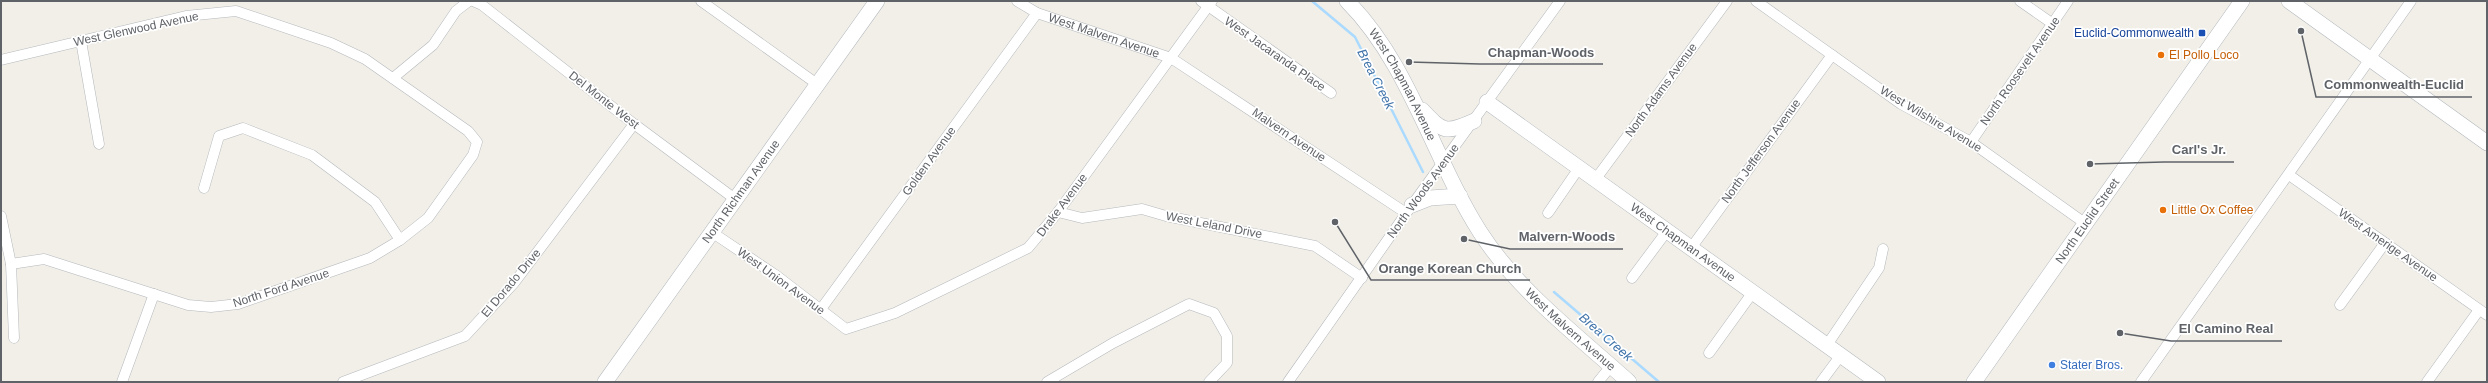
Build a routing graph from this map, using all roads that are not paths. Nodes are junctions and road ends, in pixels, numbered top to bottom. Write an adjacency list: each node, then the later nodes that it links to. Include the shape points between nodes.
1 (469, 1): 24 (street, via 456,11 433,45)
2 (473, 1): 30 (street, Del Monte West, via 482,5)
3 (701, 1): 25 (street)
4 (877, 1): 25 (main road, North Richman Avenue)
5 (1017, 1): 17 (street, West Malvern Avenue)
6 (1347, 1): 27 (main road, West Chapman Avenue, via 1384,47)
7 (1560, 1): 28 (street, North Woods Avenue)
8 (1727, 1): 38 (street, North Adams Avenue)
9 (1756, 1): 20 (street, West Wilshire Avenue)
10 (2020, 1): 18 (street)
11 (2068, 1): 18 (street, North Roosevelt Avenue)
12 (2242, 1): 46 (main road, North Euclid Street)
13 (2288, 1): 23 (main road)
14 (2411, 1): 23 (street)
15 (1207, 3): 21 (street, Drake Avenue); 26 (street, West Jacaranda Place)
16 (237, 6): 19 (street, West Glenwood Avenue); 24 (street, West Glenwood Avenue, via 331,43 364,59)
17 (1037, 13): 21 (street, West Malvern Avenue); 59 (street, Golden Avenue)
18 (2053, 24): 32 (street, North Roosevelt Avenue)
19 (81, 41): 22 (street, West Glenwood Avenue); 34 (street)
20 (1832, 55): 32 (street, West Wilshire Avenue, via 1901,104); 51 (street, North Jefferson Avenue)
21 (1171, 58): 42 (street, Malvern Avenue); 43 (street, Drake Avenue)
22 (1, 60)
23 (2370, 60): 33 (main road); 37 (street)
24 (393, 78): 31 (street, West Glenwood Avenue, via 468,131)
25 (817, 84): 41 (main road, North Richman Avenue)
26 (1330, 93)
27 (1410, 98): 29 (main road, via 1433,123 1446,130); 35 (main road, West Chapman Avenue)
28 (1487, 102): 29 (street, North Woods Avenue); 36 (main road, West Chapman Avenue)
29 (1474, 121): 35 (street, North Woods Avenue)
30 (634, 124): 41 (street, Del Monte West); 68 (street, El Dorado Drive, via 514,283 465,336)
31 (477, 142): 49 (street, North Ford Avenue, via 473,155 428,218)
32 (1971, 142): 46 (street, West Wilshire Avenue)
33 (2487, 143)
34 (99, 144)
35 (1443, 163): 40 (main road, West Chapman Avenue); 42 (street, North Woods Avenue)
36 (1579, 168): 38 (main road, West Chapman Avenue); 44 (street)
37 (2289, 174): 50 (street, West Amerige Avenue); 78 (street)
38 (1596, 180): 47 (main road, West Chapman Avenue)
39 (204, 188): 49 (street, via 219,136 242,128 312,155 375,202)
40 (1460, 196): 42 (main road, via 1430,198); 66 (main road, West Malvern Avenue, via 1480,232 1544,308)
41 (735, 199): 48 (main road, North Richman Avenue)
42 (1409, 209): 54 (street, North Woods Avenue)
43 (1058, 212): 54 (street, West Leland Drive, via 1082,218 1142,209 1315,246); 61 (street, Drake Avenue, via 1028,248 895,313)
44 (1548, 213)
45 (1, 216): 53 (street)
46 (2086, 224): 77 (main road, North Euclid Street)
47 (1667, 231): 51 (main road, West Chapman Avenue); 55 (street)
48 (713, 233): 59 (street, West Union Avenue); 69 (main road, North Richman Avenue)
49 (400, 240): 57 (street, North Ford Avenue, via 370,258 238,304 211,307 188,305)
50 (2385, 243): 58 (street); 60 (street, West Amerige Avenue)
51 (1691, 248): 56 (main road, West Chapman Avenue)
52 (1883, 249): 63 (street, via 1879,268)
53 (11, 264): 57 (street, North Ford Avenue, via 44,259); 62 (street)
54 (1362, 278): 72 (street, North Woods Avenue)
55 (1632, 278)
56 (1753, 292): 63 (main road, West Chapman Avenue); 64 (street)
57 (154, 294): 67 (street)
58 (2340, 305)
59 (820, 309): 61 (street, West Union Avenue)
60 (2483, 313): 79 (street)
61 (848, 329)
62 (14, 338)
63 (1827, 345): 65 (main road, West Chapman Avenue)
64 (1708, 353)
65 (1841, 355): 75 (street); 76 (main road, West Chapman Avenue)
66 (1611, 366): 73 (street); 74 (main road, West Malvern Avenue)
67 (122, 382)
68 (343, 382)
69 (605, 382)
70 (1047, 382): 71 (street, via 1113,343 1189,304 1214,314 1227,336 1227,363)
71 (1209, 382)
72 (1288, 382)
73 (1598, 382)
74 (1629, 382)
75 (1821, 382)
76 (1878, 382)
77 (1974, 382)
78 (2141, 382)
79 (2427, 382)

